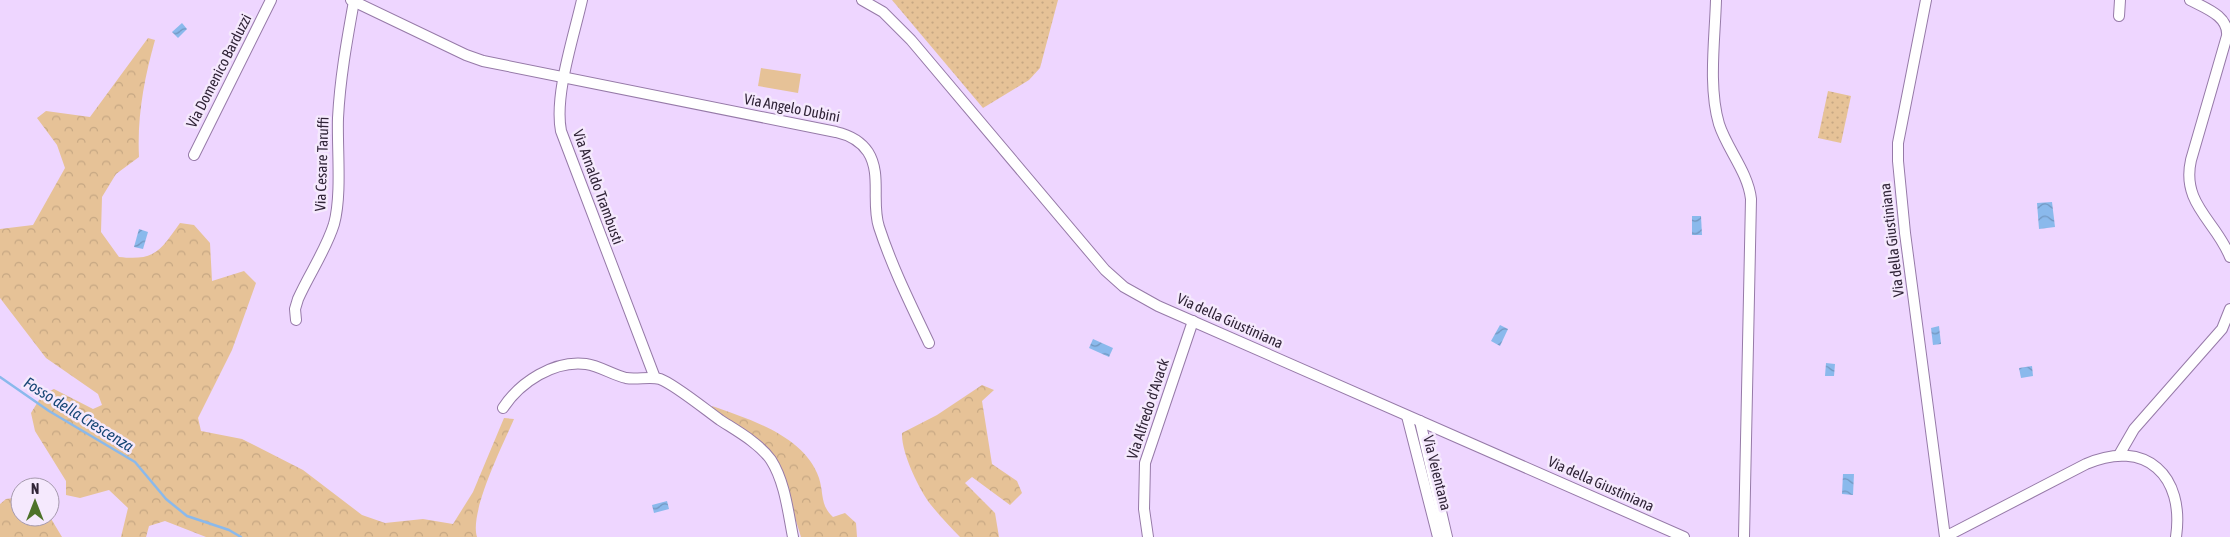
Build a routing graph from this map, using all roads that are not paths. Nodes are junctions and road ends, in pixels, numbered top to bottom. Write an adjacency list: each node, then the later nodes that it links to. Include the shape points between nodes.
1 (271, 0): 11 (street, Via Domenico Barduzzi)
2 (582, 0): 10 (street, Via Arnaldo Trambusti)
3 (862, 0): 15 (street, Via della Giustiniana, via 883,12 911,40 1111,276 1140,297)
4 (1716, 0): 27 (street, via 1715,109 1751,199)
5 (1926, 0): 28 (street, Via della Giustiniana, via 1898,143 1898,161)
6 (2120, 0): 9 (street)
7 (2190, 0): 12 (street, via 2218,16 2227,28 2188,180 2197,204)
8 (352, 1): 10 (street, Via Angelo Dubini, via 475,58); 14 (street, Via Cesare Taruffi, via 339,99 335,222 298,299)
9 (2119, 16)
10 (564, 78): 16 (street, Via Angelo Dubini, via 836,132 857,140 873,165 879,226); 17 (street, Via Arnaldo Trambusti, via 559,119 564,140)
11 (194, 155)
12 (2230, 257)
13 (2230, 309): 21 (street, via 2222,329 2134,429)
14 (296, 320)
15 (1192, 321): 19 (street, Via della Giustiniana); 23 (street, Via Alfredo d'Avack, via 1145,463 1144,509)
16 (928, 343)
17 (655, 378): 18 (street, via 629,378 594,366 570,364 530,380 514,392); 22 (street, via 766,454 783,492)
18 (502, 408)
19 (1407, 416): 20 (street, Via della Giustiniana); 24 (street, Via Veientana)
20 (1420, 421): 25 (street, Via Veientana); 26 (street, Via della Giustiniana)
21 (2119, 455): 28 (street, Via della Giustiniana, via 2086,464); 29 (street, Via della Giustiniana, via 2143,459 2163,475 2176,500)
22 (793, 537)
23 (1148, 537)
24 (1438, 537)
25 (1447, 537)
26 (1684, 537)
27 (1744, 537)
28 (1945, 537)
29 (2176, 537)

